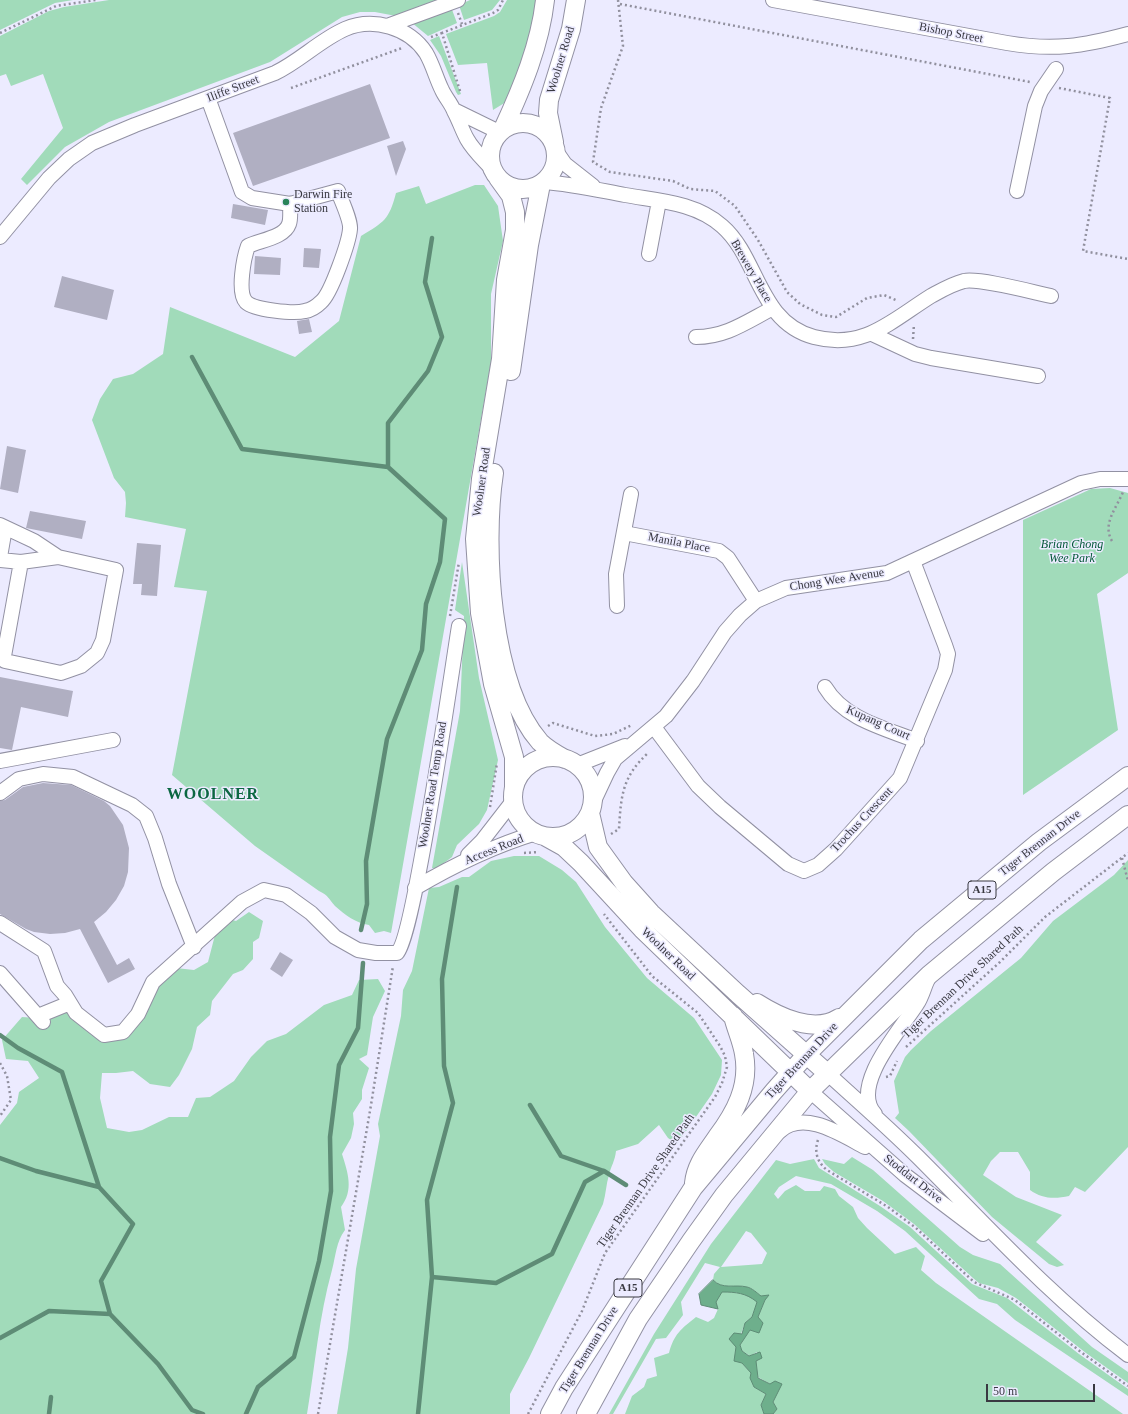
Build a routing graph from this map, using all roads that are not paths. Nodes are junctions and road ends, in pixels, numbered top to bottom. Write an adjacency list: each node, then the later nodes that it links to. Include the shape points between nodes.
1 (458, 0): 7 (street)
2 (545, 0): 6 (main road)
3 (552, 0): 6 (main road)
4 (773, 0): 8 (street, Bishop Street, via 1044,48 1083,45)
5 (578, 2): 13 (main road, Woolner Road, via 549,100 548,113)
6 (541, 25): 12 (main road, via 522,87)
7 (387, 26): 10 (street, Iliffe Street, via 366,24 345,30 285,68); 11 (street, Iliffe Street, via 406,34 417,43 429,59)
8 (1128, 34)
9 (1056, 69): 17 (street, via 1035,106)
10 (208, 98): 19 (street, via 242,192 252,198); 20 (street, Iliffe Street, via 92,143 48,178)
11 (454, 110): 12 (street); 14 (street, Iliffe Street, via 467,139)
12 (501, 130): 13 (main road, via 514,124 530,123 544,130); 14 (main road, via 490,149 490,159)
13 (555, 147): 15 (main road, via 554,168); 16 (street, via 565,164 582,179)
14 (495, 173): 15 (main road, via 505,184 522,189); 47 (main road, Woolner Road, via 511,196 515,212 515,230 506,280 498,377 479,493 476,547 480,613 493,684 514,757)
15 (543, 183): 16 (street, Brewery Place, via 582,186); 44 (main road, Woolner Road, via 531,237 492,481 491,579 502,653 517,704 545,746)
16 (605, 191): 18 (street, Brewery Place)
17 (1017, 191)
18 (659, 201): 21 (street); 23 (street, Brewery Place, via 689,207 711,217 722,226 732,236)
19 (290, 204): 19 (street, via 338,191 350,228 333,281 323,301 305,311 262,309 252,306 242,294 244,255 248,246 284,230 289,223)
20 (0, 237)
21 (649, 254)
22 (1051, 296): 24 (street, Brewery Place, via 967,280 943,289)
23 (773, 308): 24 (street, Brewery Place, via 787,323 813,337 846,341); 25 (street, via 722,334 710,337)
24 (872, 334): 26 (street, via 931,358)
25 (696, 336)
26 (1038, 376)
27 (1126, 479): 33 (street, Chong Wee Avenue, via 1093,479 1081,483)
28 (631, 494): 30 (street)
29 (3, 527): 31 (street); 32 (street, via 14,530)
30 (624, 533): 35 (street, Manila Place, via 719,551 728,558); 36 (street, via 616,574)
31 (0, 555): 34 (street)
32 (58, 557): 34 (street); 34 (street, via 116,570 103,640 97,653 81,666 61,673 5,660)
33 (913, 561): 35 (street, Chong Wee Avenue, via 883,574 786,588); 42 (street, Trochus Crescent, via 948,654 945,670)
34 (21, 562)
35 (756, 601): 39 (street, Chong Wee Avenue, via 725,632 679,700)
36 (617, 606)
37 (454, 623): 52 (street, Woolner Road Temp Road)
38 (824, 687): 42 (street, Kupang Court, via 831,698 847,711)
39 (654, 727): 40 (street, Chong Wee Avenue); 42 (street, Trochus Crescent, via 686,773 714,802 788,864 804,871 818,865 892,789 900,778)
40 (641, 737): 44 (street, Chong Wee Avenue, via 620,748); 48 (street, Chong Wee Avenue, via 611,765)
41 (113, 740): 43 (street)
42 (917, 741)
43 (0, 761)
44 (571, 762): 47 (main road, via 547,758 531,764 521,773); 48 (main road, via 589,780 593,796)
45 (1128, 776): 60 (main road, Tiger Brennan Drive / A15, via 1039,842 927,935)
46 (0, 792): 54 (street, via 19,779 43,774 73,777 132,805 146,816)
47 (513, 795): 50 (main road, via 516,812 522,822); 51 (street, Access Road, via 495,825 475,849)
48 (591, 809): 50 (main road, via 582,825 572,833); 57 (main road, Woolner Road, via 596,844 613,870 651,913)
49 (1128, 816): 56 (main road, Tiger Brennan Drive / A15, via 1053,872)
50 (541, 841): 51 (street, Access Road, via 507,842); 59 (main road, Woolner Road, via 564,847 642,929)
51 (452, 867): 52 (street, Access Road)
52 (415, 888): 54 (street, Woolner Road Temp Road, via 398,949 358,950 336,937 311,913 286,895 264,890 242,902)
53 (0, 923): 58 (street, via 44,951 58,986)
54 (194, 947): 58 (street, via 153,982 138,1014 123,1032 104,1035 76,1013)
55 (0, 973): 58 (street, via 41,1019)
56 (929, 975): 63 (main road, Tiger Brennan Drive / A15); 65 (street, via 918,1003 885,1049 873,1077 868,1099 872,1111)
57 (738, 994): 60 (main road, via 774,1012 820,1026); 61 (main road, Woolner Road)
58 (70, 1003)
59 (732, 1015): 62 (main road, Woolner Road); 68 (main road, via 744,1054 745,1082 730,1118 701,1159)
60 (845, 1015): 61 (main road, Tiger Brennan Drive / A15)
61 (806, 1055): 62 (main road, Tiger Brennan Drive / A15); 63 (main road, Woolner Road)
62 (791, 1072): 64 (main road, Woolner Road); 68 (main road, Tiger Brennan Drive / A15)
63 (827, 1073): 64 (main road, Tiger Brennan Drive / A15); 65 (street, Stoddart Drive)
64 (810, 1091): 66 (main road, Tiger Brennan Drive / A15); 67 (street, Stoddart Drive)
65 (881, 1121): 69 (street, Stoddart Drive)
66 (770, 1140): 67 (street, via 790,1124 802,1122 830,1130); 72 (main road, Tiger Brennan Drive / A15, via 724,1195 638,1319)
67 (886, 1159): 69 (street, Stoddart Drive)
68 (693, 1188): 71 (main road, Tiger Brennan Drive / A15, via 564,1388)
69 (1020, 1262): 70 (street, Stoddart Drive, via 1100,1334)
70 (1128, 1355)
71 (550, 1414)
72 (586, 1414)

